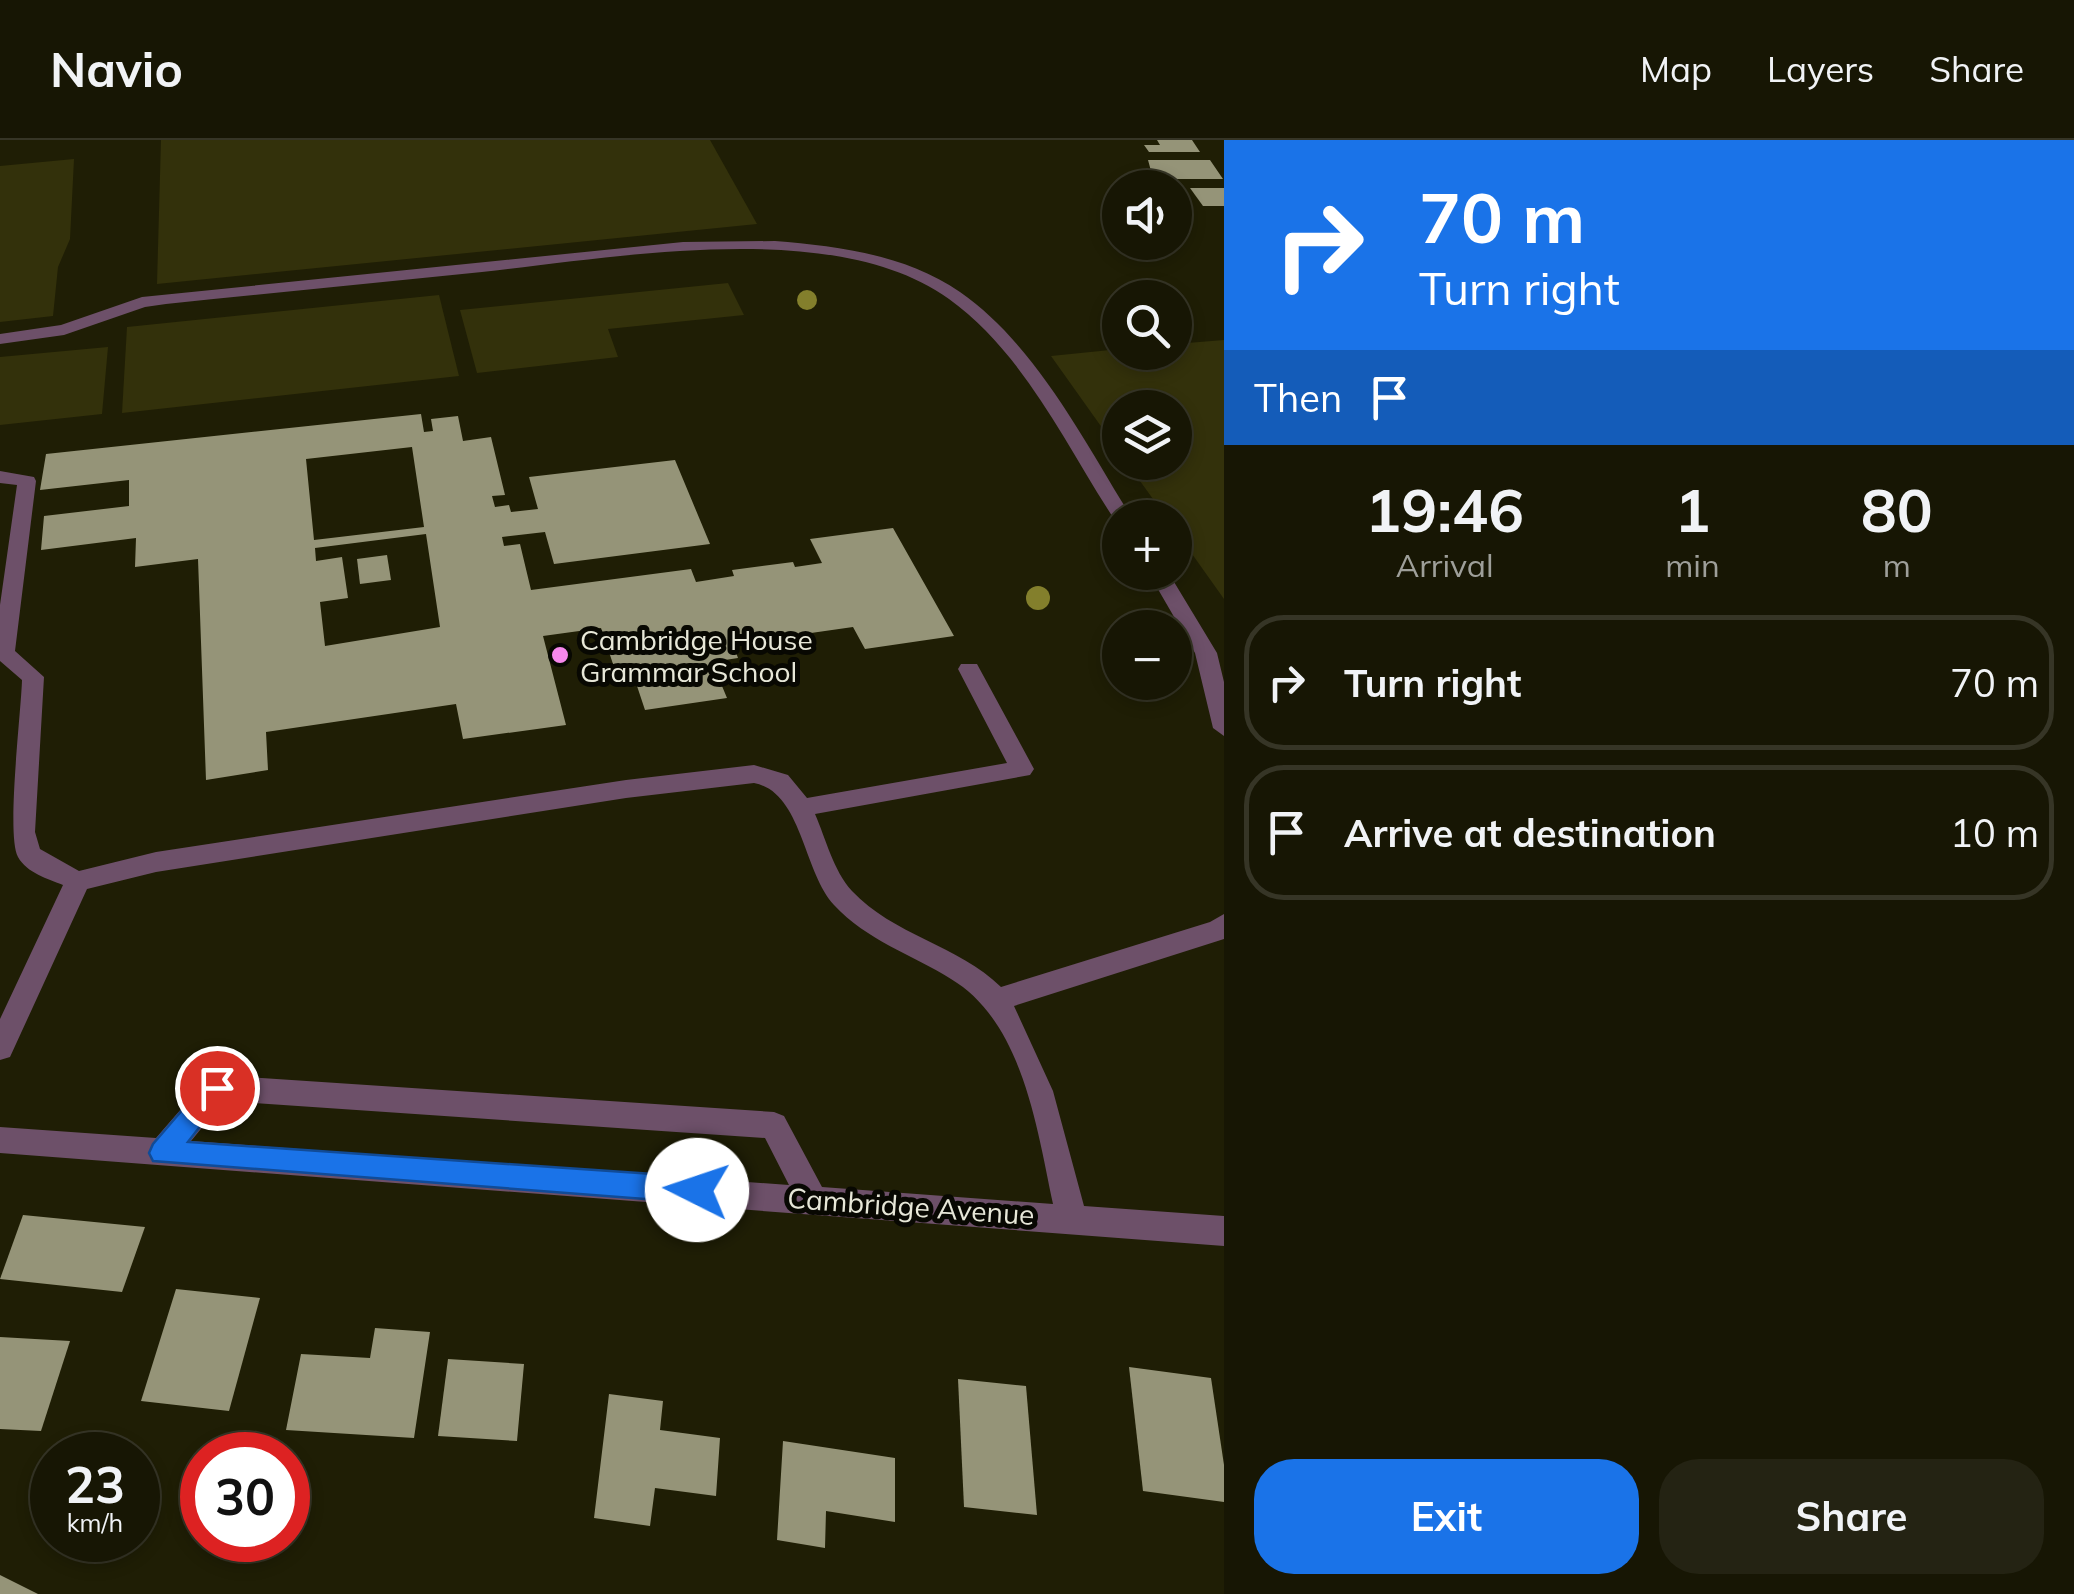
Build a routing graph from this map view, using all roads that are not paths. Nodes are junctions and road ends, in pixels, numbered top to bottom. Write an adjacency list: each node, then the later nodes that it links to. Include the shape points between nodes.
1 (0, 339): 3 (street, via 64,330 166,299 683,247 822,250 926,278 976,316 1019,360)
2 (0, 477): 8 (street, via 27,481 4,653 33,677 22,832 29,854)
3 (1111, 500)
4 (1169, 590): 6 (street, via 1206,653)
5 (969, 669): 7 (street, via 1022,769)
6 (1224, 728)
7 (799, 808): 8 (street, via 784,783 736,774 156,862); 10 (street, via 842,898)
8 (78, 881): 11 (street)
9 (1224, 924): 10 (street)
10 (998, 999): 15 (street, via 1047,1110)
11 (0, 1048)
12 (0, 1140): 13 (street, Cambridge Avenue)
13 (162, 1153): 14 (street, Cambridge Avenue); 14 (street, via 217,1088 774,1124)
14 (812, 1198): 15 (street, Cambridge Avenue)
15 (1072, 1219): 16 (street, Cambridge Avenue)
16 (1224, 1231)

